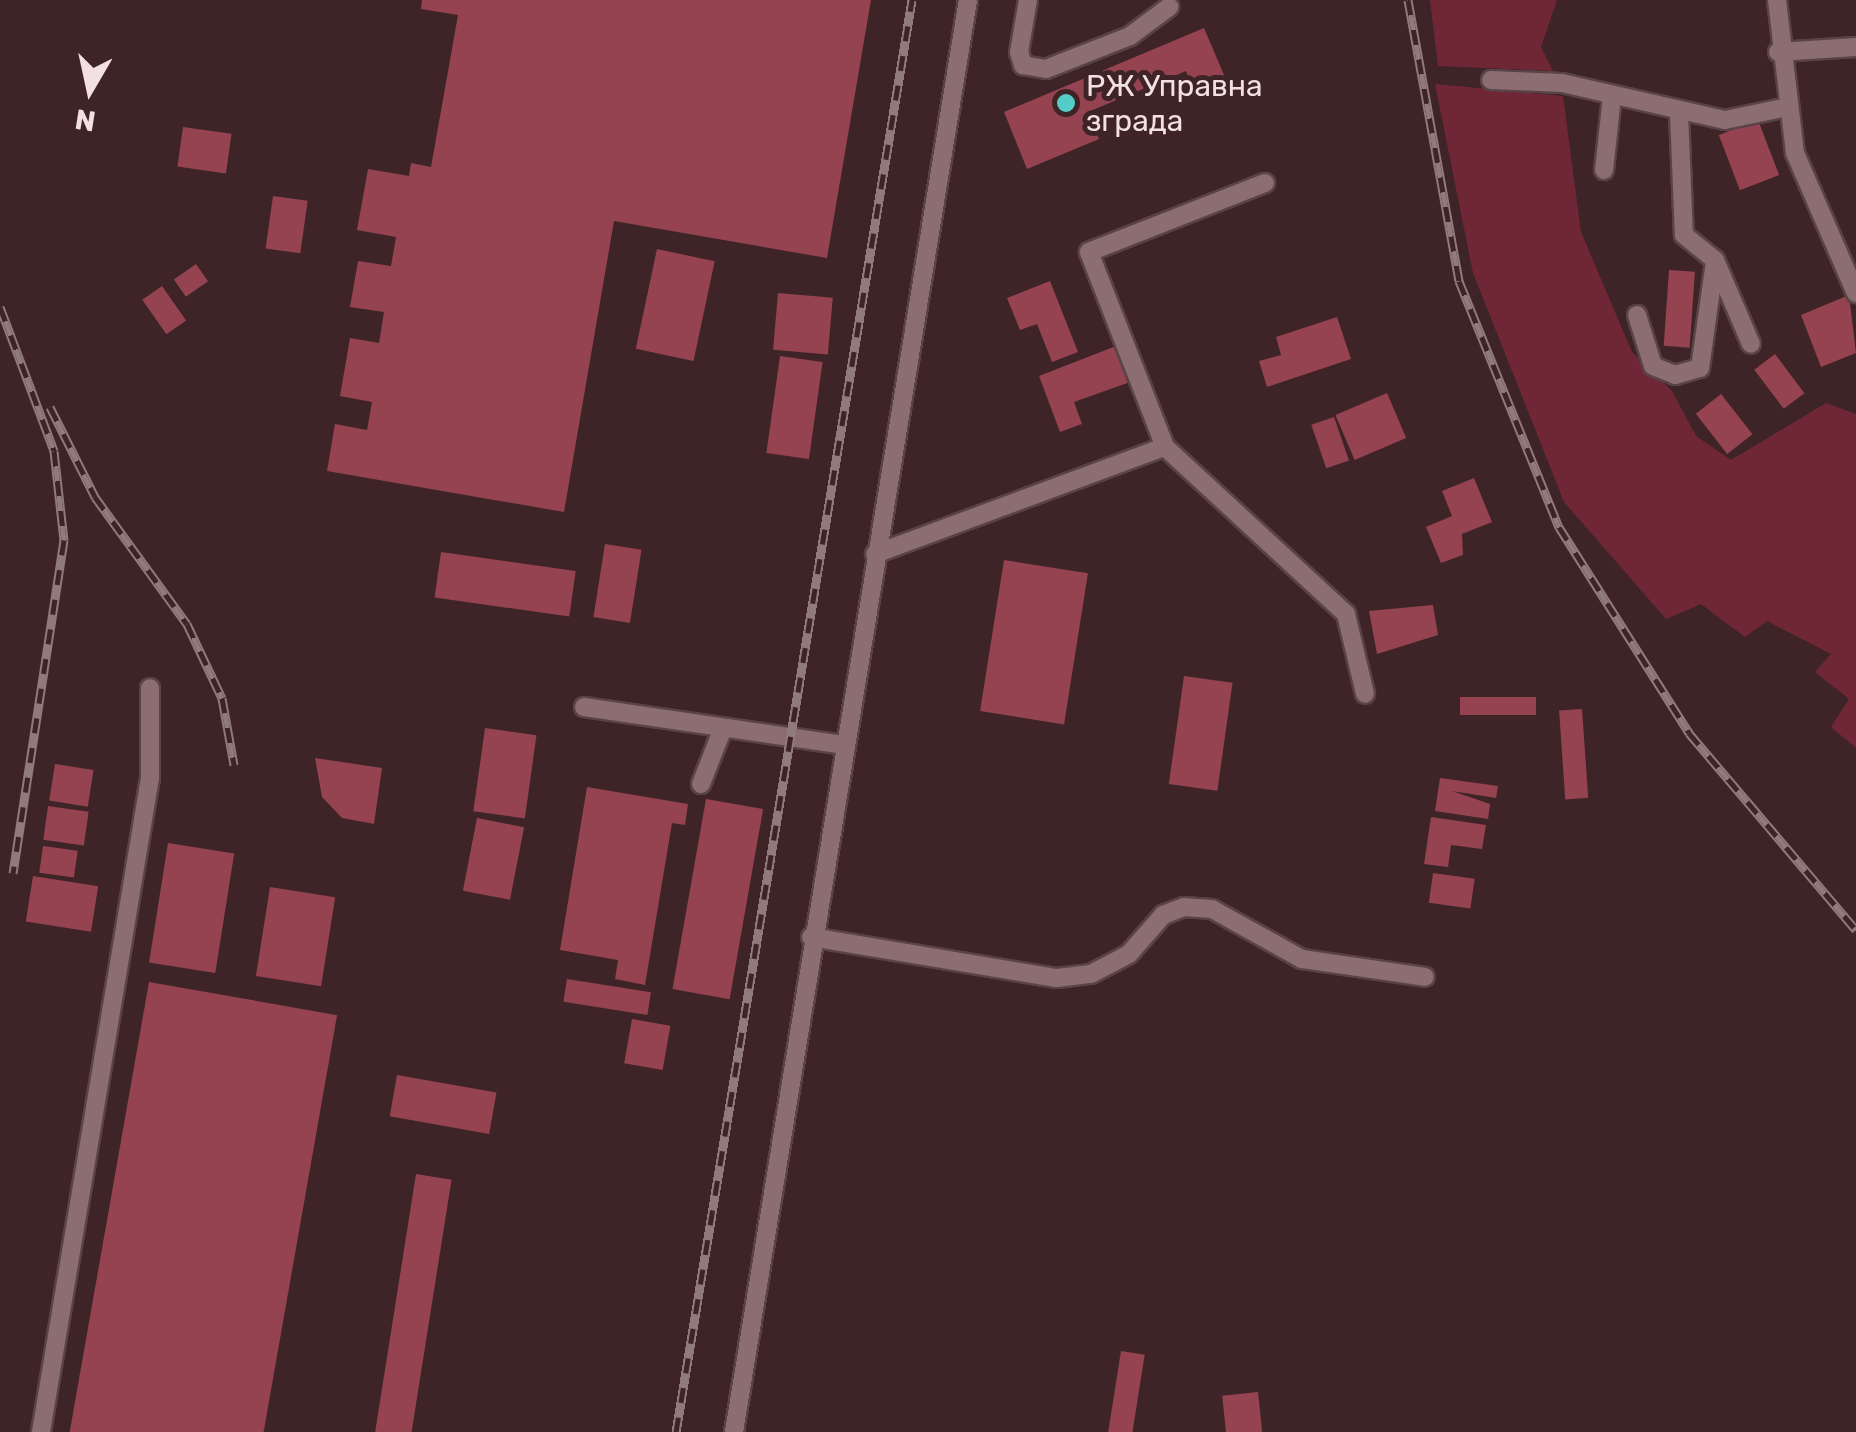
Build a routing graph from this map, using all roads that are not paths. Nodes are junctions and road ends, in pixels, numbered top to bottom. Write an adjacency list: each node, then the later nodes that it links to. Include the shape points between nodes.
1 (968, 0): 18 (street)
2 (1028, 0): 4 (street, via 1019,52 1024,65 1046,68 1130,36)
3 (1778, 0): 5 (street)
4 (1172, 6)
5 (1778, 52): 6 (street); 9 (street)
6 (1855, 53)
7 (1490, 80): 8 (street)
8 (1612, 96): 10 (street); 11 (street)
9 (1784, 108): 10 (street, via 1725,120); 14 (street, via 1808,196)
10 (1679, 113): 13 (street, via 1680,220 1692,245)
11 (1604, 170)
12 (1264, 183): 17 (street, via 1089,252)
13 (1715, 260): 15 (street, via 1700,368 1675,375 1653,366); 16 (street)
14 (1856, 293)
15 (1637, 315)
16 (1751, 344)
17 (1166, 446): 18 (street); 20 (street, via 1346,614)
18 (875, 554): 23 (street)
19 (150, 688): 27 (street, via 150,778)
20 (1365, 694)
21 (584, 707): 22 (street)
22 (722, 728): 23 (street); 24 (street)
23 (843, 745): 25 (street)
24 (701, 784)
25 (811, 938): 26 (street, via 1057,978 1091,974 1129,954 1163,914 1184,906 1212,910 1302,959); 28 (street)
26 (1425, 977)
27 (41, 1432)
28 (734, 1432)

